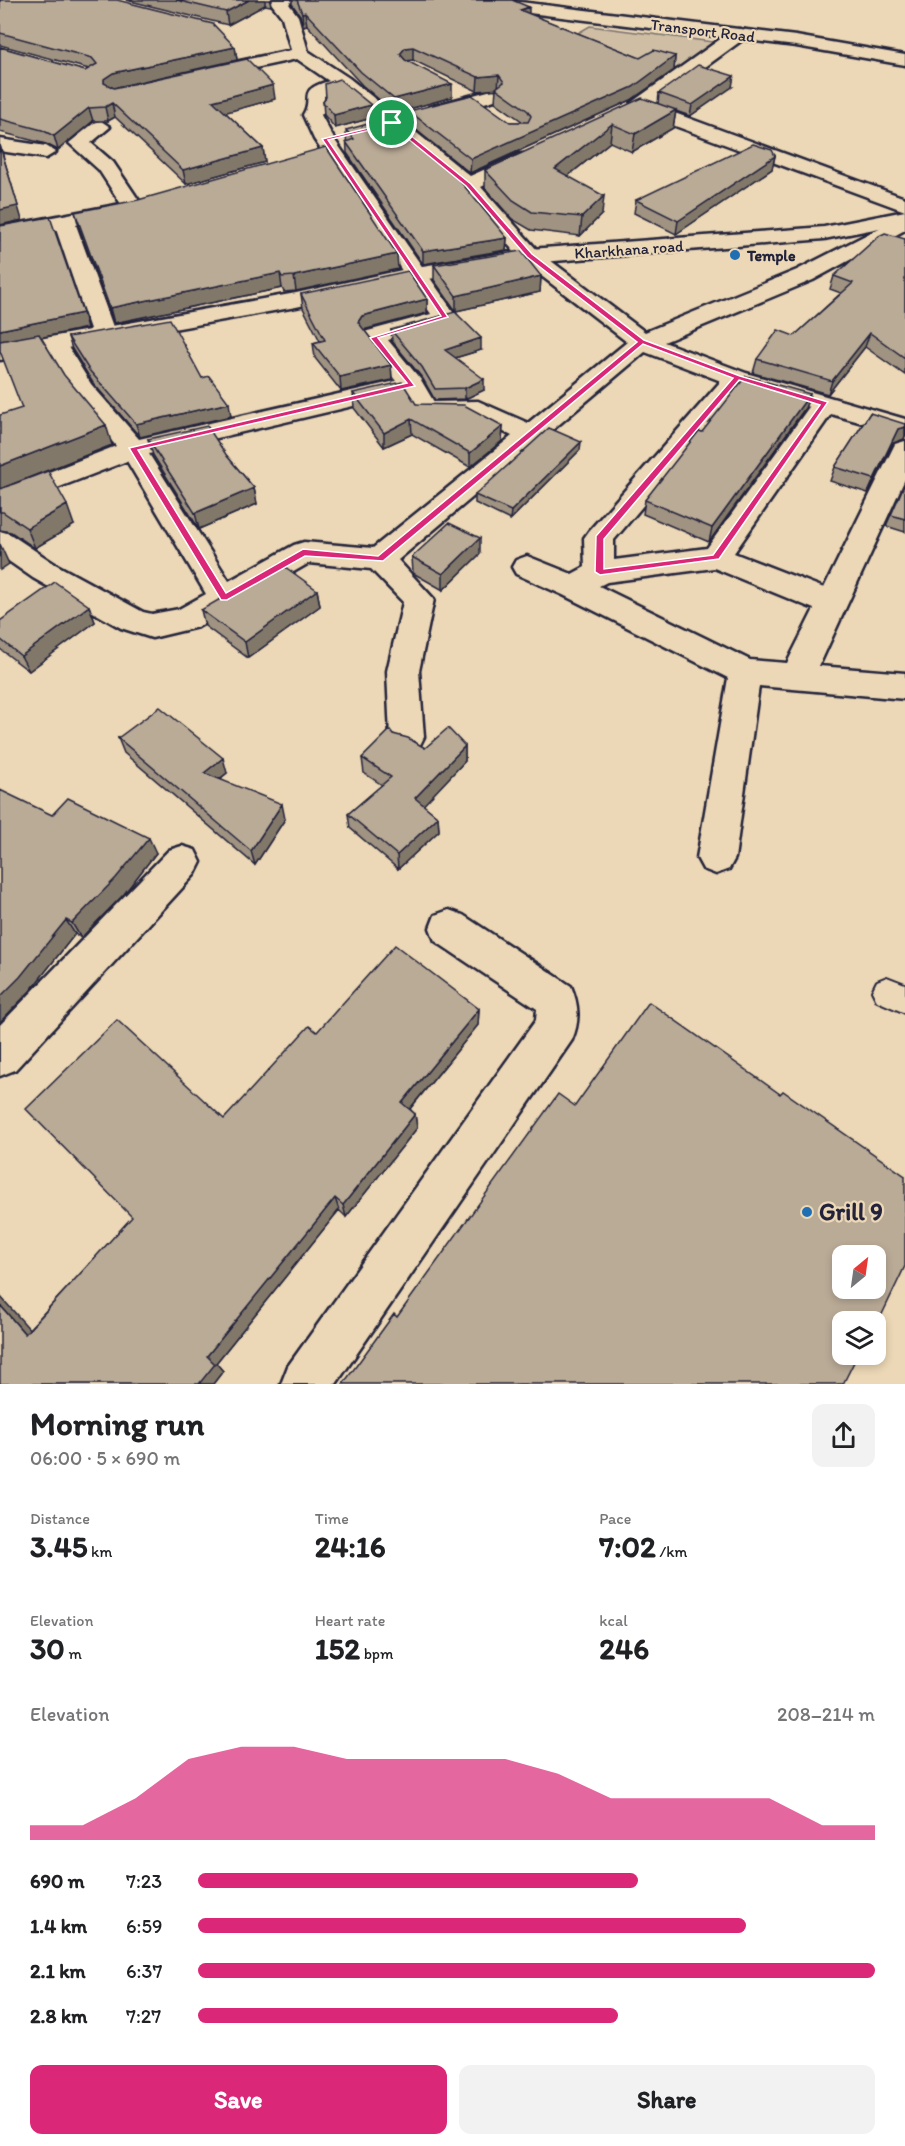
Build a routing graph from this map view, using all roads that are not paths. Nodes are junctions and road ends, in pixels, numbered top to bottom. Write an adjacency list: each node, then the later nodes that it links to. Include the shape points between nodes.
1 (285, 0): 4 (street, via 279,3 291,16)
2 (465, 0): 3 (street, Transport Road)
3 (739, 34): 5 (street, Transport Road); 9 (street)
4 (300, 53): 6 (street); 7 (street)
5 (905, 60)
6 (196, 76)
7 (343, 82): 11 (street); 27 (street, via 315,94 316,110 312,115 327,145)
8 (447, 85): 11 (street, via 487,103)
9 (639, 106): 10 (street); 19 (street)
10 (618, 116)
11 (392, 123): 13 (street); 17 (street)
12 (101, 127): 20 (street, via 79,144 106,166)
13 (371, 128)
14 (0, 145): 16 (street)
15 (543, 150): 17 (street)
16 (46, 152)
17 (468, 185): 26 (street)
18 (156, 202): 20 (street)
19 (905, 205)
20 (134, 208): 22 (street)
21 (905, 219): 24 (street); 26 (street, Kharkhana road, via 824,233)
22 (64, 220): 23 (street); 28 (street)
23 (0, 233)
24 (876, 237): 25 (street); 29 (street, via 805,275)
25 (905, 246)
26 (530, 256): 27 (street, Kharkhana road); 29 (street)
27 (416, 274): 28 (street, Kharkhana road); 33 (street, via 445,317 373,338)
28 (104, 334): 30 (street, Kharkhana road)
29 (642, 342): 32 (street); 36 (street)
30 (54, 344): 31 (street, Kharkhana road); 37 (street, via 81,388)
31 (0, 353)
32 (738, 378): 34 (street); 43 (street, via 599,538)
33 (412, 385): 36 (street, via 426,410 478,410); 37 (street)
34 (825, 404): 35 (street); 40 (street)
35 (903, 430): 45 (street)
36 (530, 434): 41 (street)
37 (133, 448): 38 (street); 44 (street)
38 (0, 501)
39 (0, 541): 44 (street, via 102,604 152,626 187,619)
40 (716, 557): 43 (street); 45 (street)
41 (380, 559): 44 (street, via 303,552); 49 (street, via 419,599 403,671)
42 (528, 567): 43 (street)
43 (587, 580): 46 (street)
44 (224, 598)
45 (833, 604): 47 (street)
46 (745, 672): 47 (street); 50 (street)
47 (798, 675): 48 (street)
48 (905, 686)
49 (407, 737)
50 (716, 858)
51 (182, 862): 53 (street)
52 (449, 928): 54 (street, via 556,1000 557,1026)
53 (0, 1055)
54 (306, 1384)

